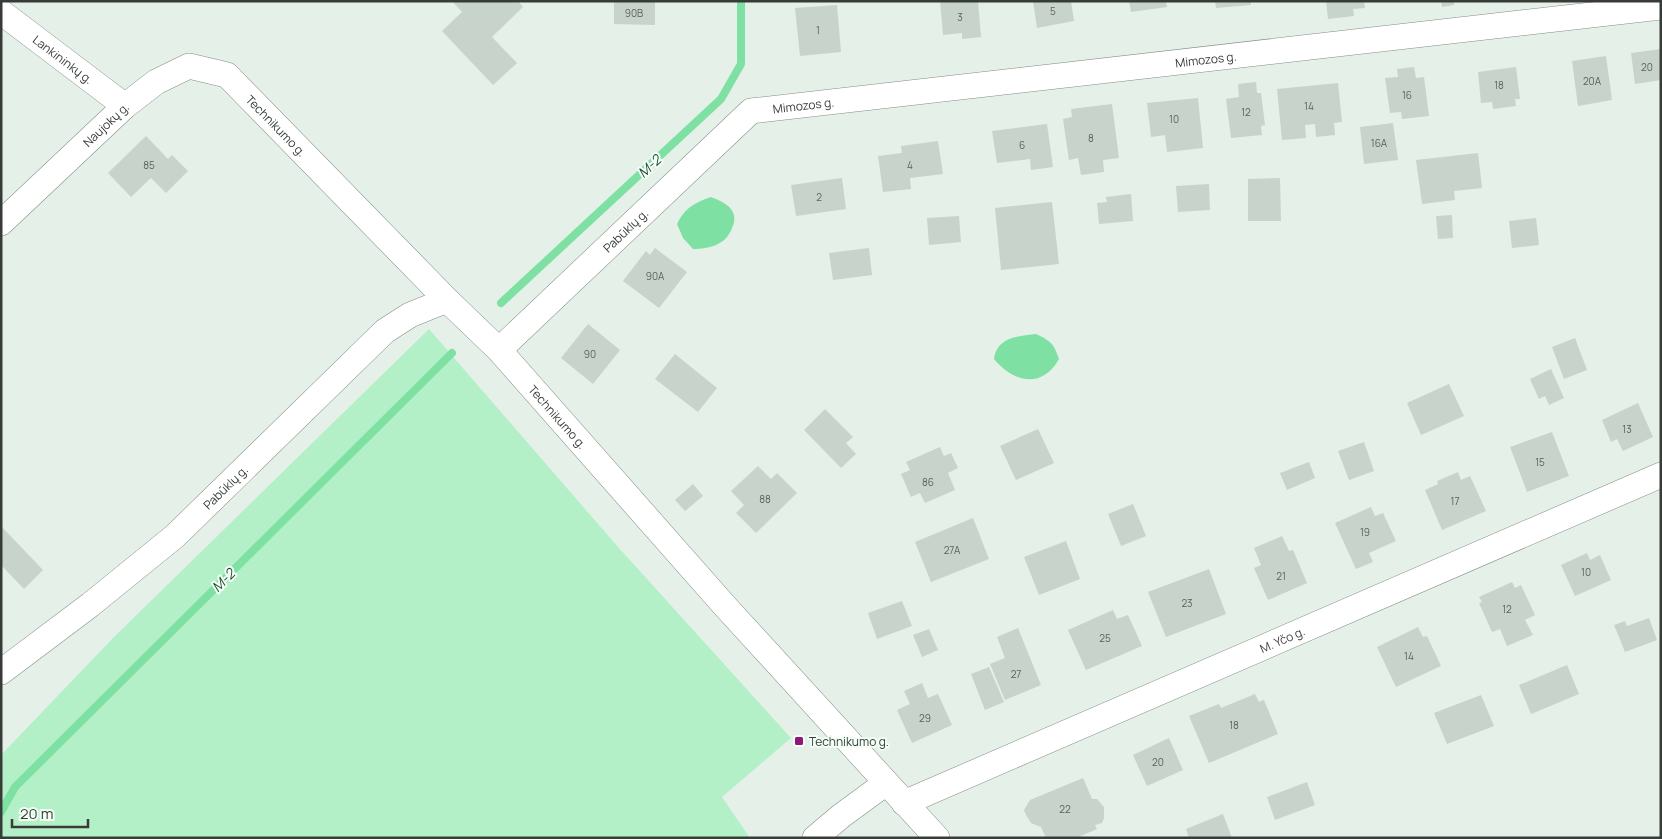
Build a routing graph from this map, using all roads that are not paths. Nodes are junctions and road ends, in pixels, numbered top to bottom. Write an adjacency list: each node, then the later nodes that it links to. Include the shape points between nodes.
1 (1661, 7): 5 (street, Mimozos g.)
2 (1, 12): 4 (street, Lankininkų g.)
3 (227, 75): 4 (street, Naujokų g., via 189,66 156,82); 7 (street, Technikumo g.)
4 (125, 106): 6 (street, Naujokų g.)
5 (751, 111): 8 (street, Pabūklų g.)
6 (1, 223)
7 (446, 300): 8 (street, Technikumo g.); 10 (street, Pabūklų g., via 410,315 385,331 175,536)
8 (499, 350): 11 (street, Technikumo g.)
9 (1661, 475): 12 (street, M. Yčo g.)
10 (1, 672)
11 (886, 783): 12 (street, Technikumo g.); 13 (street)
12 (904, 803): 14 (street, Technikumo g.)
13 (815, 838)
14 (937, 838)

